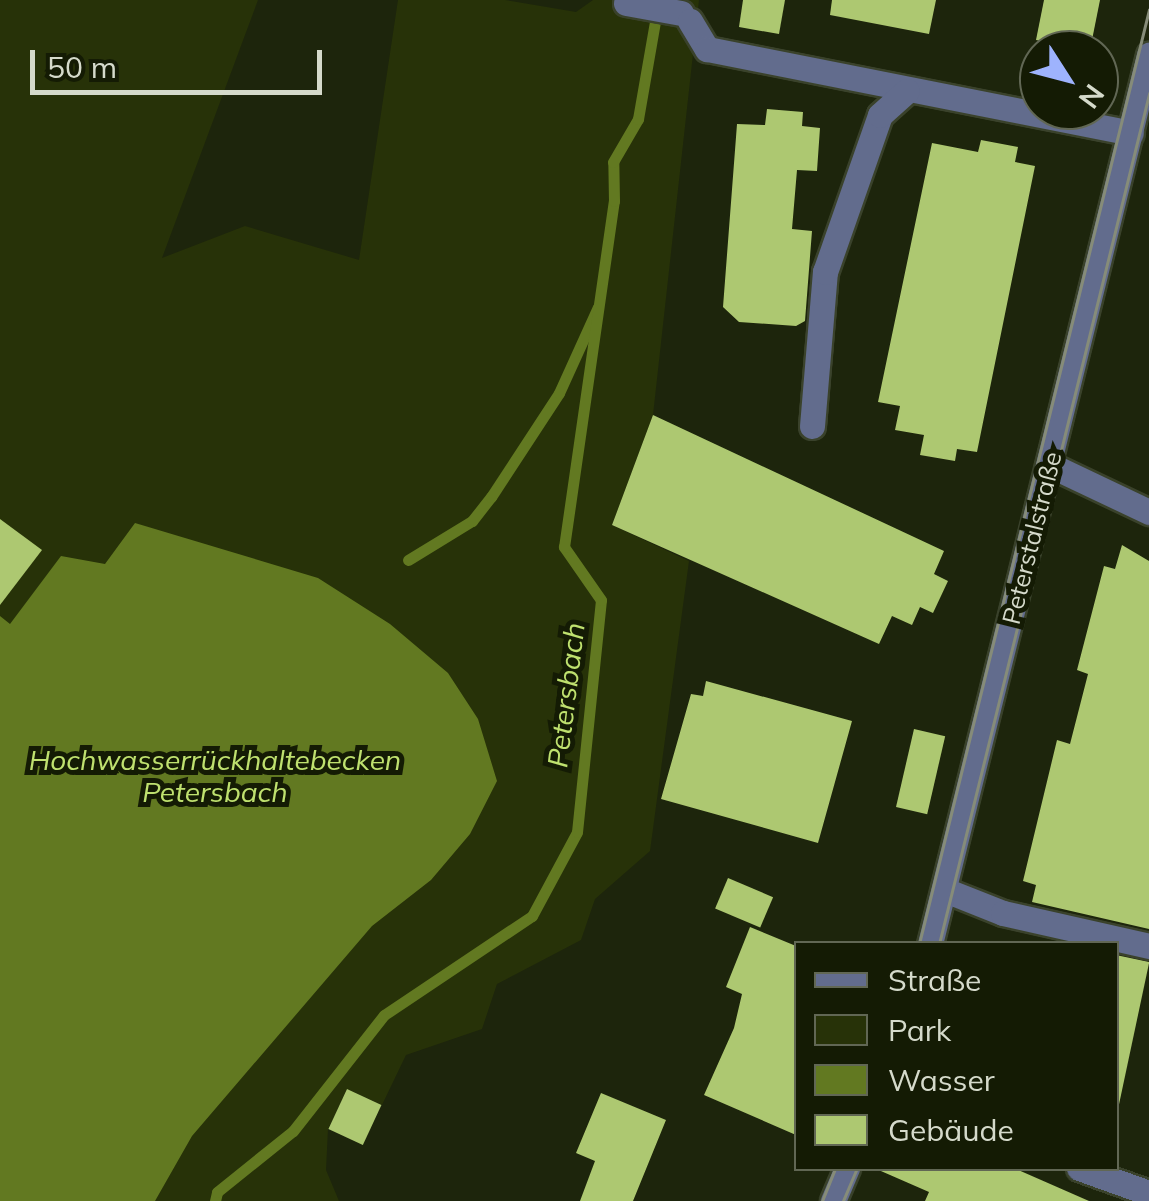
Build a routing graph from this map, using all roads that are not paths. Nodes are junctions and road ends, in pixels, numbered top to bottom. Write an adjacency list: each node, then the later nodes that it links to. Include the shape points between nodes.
1 (626, 3): 3 (street, via 686,17 707,49)
2 (1149, 55): 4 (street, Peterstalstraße)
3 (907, 90): 4 (street); 5 (street, via 880,116 826,272)
4 (1131, 132): 6 (street, Peterstalstraße)
5 (812, 426)
6 (1050, 465): 7 (street); 8 (street, Peterstalstraße)
7 (1149, 512)
8 (945, 890): 9 (street, Peterstalstraße); 10 (street, via 1003,913)
9 (931, 941)
10 (1149, 946)
11 (846, 1171): 14 (street)
12 (1087, 1171): 13 (street)
13 (1149, 1193)
14 (833, 1201)

